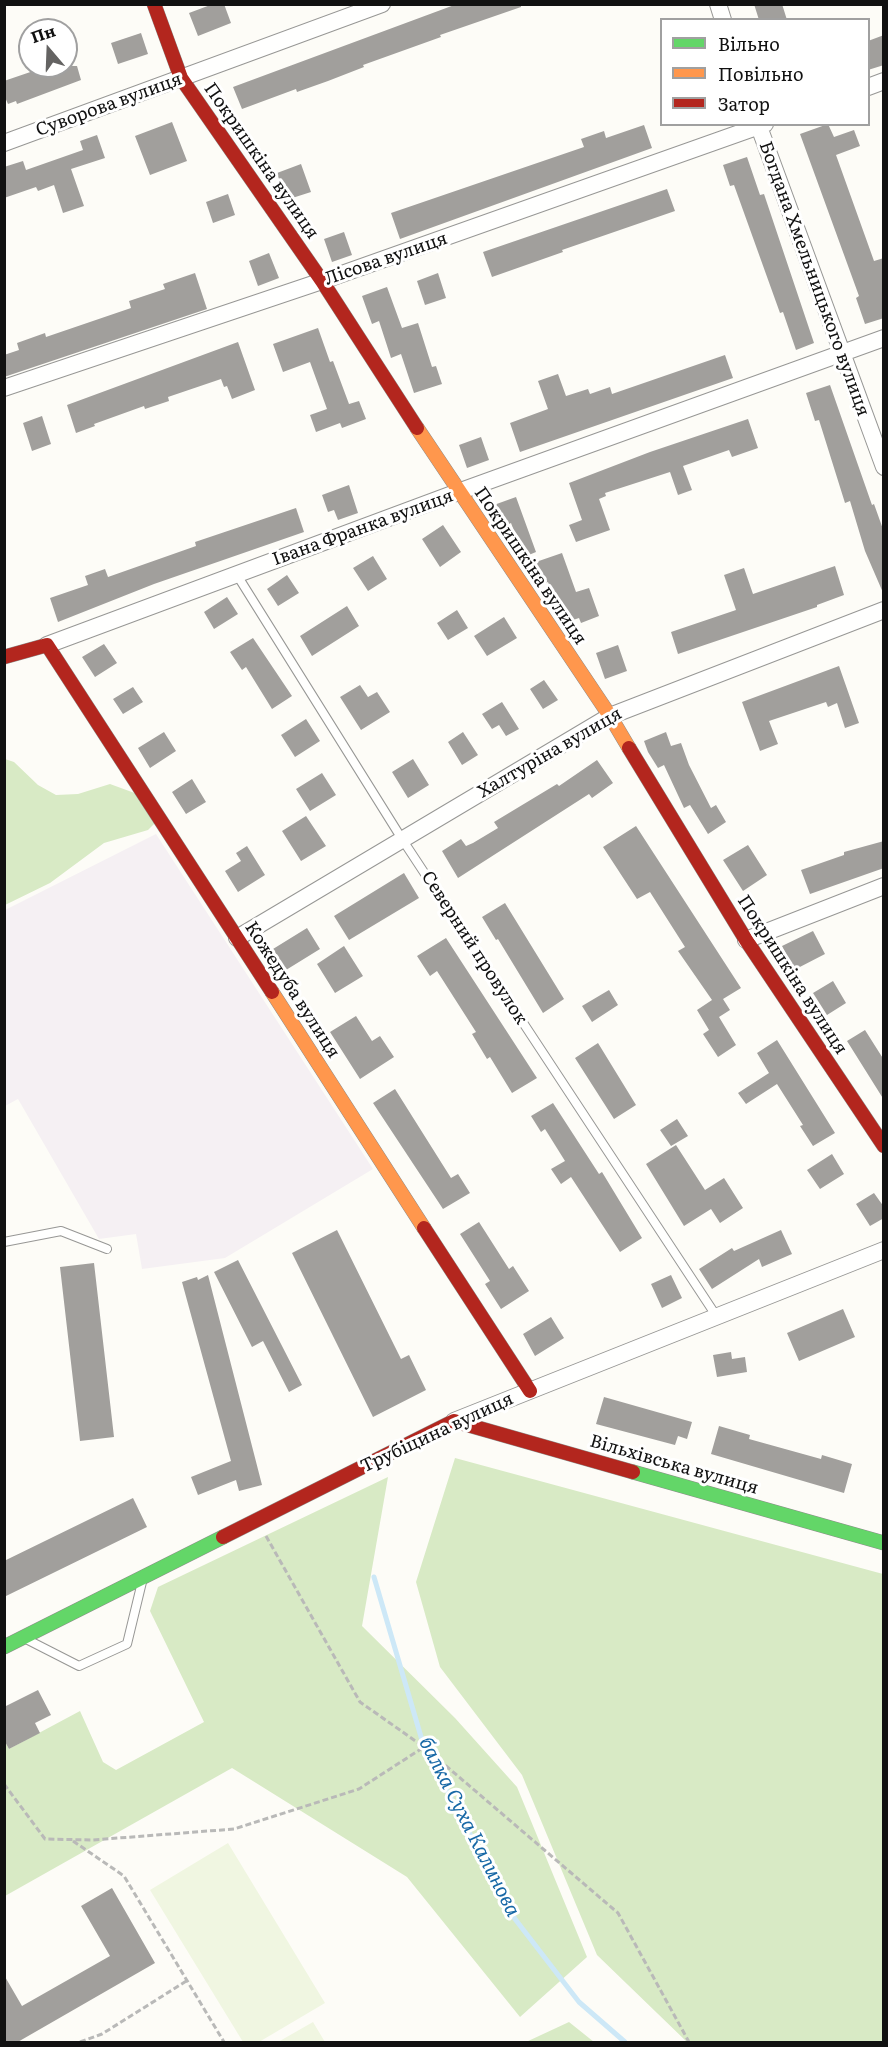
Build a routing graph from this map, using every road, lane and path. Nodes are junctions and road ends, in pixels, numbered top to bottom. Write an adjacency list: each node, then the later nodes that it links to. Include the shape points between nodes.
1 (154, 4): 3 (street, Покришкіна вулиця)
2 (382, 4): 3 (street, Суворова вулиця)
3 (181, 78): 6 (street, Суворова вулиця); 7 (street, Покришкіна вулиця)
4 (758, 126): 7 (street, Лісова вулиця)
5 (761, 126): 9 (street, Богдана Хмельницького вулиця)
6 (4, 143)
7 (322, 281): 10 (street, Лісова вулиця); 12 (street, Покришкіна вулиця)
8 (884, 338): 9 (street, Івана Франка вулиця)
9 (841, 354): 11 (street, Богдана Хмельницького вулиця); 12 (street, Івана Франка вулиця)
10 (4, 388)
11 (884, 467)
12 (458, 492): 13 (street, Івана Франка вулиця); 17 (street, Покришкіна вулиця)
13 (237, 575): 15 (street, Івана Франка вулиця); 18 (lane, Северний провулок)
14 (884, 610): 17 (street, Халтуріна вулиця)
15 (47, 645): 16 (street); 20 (street, Кожедуба вулиця)
16 (4, 657)
17 (610, 716): 18 (street, Халтуріна вулиця); 21 (street, Покришкіна вулиця)
18 (402, 839): 20 (street, Халтуріна вулиця); 26 (lane, Северний провулок)
19 (884, 886): 21 (street)
20 (237, 938): 27 (street, Кожедуба вулиця)
21 (746, 940): 22 (street, Покришкіна вулиця)
22 (884, 1146)
23 (4, 1242): 24 (lane, via 61,1231)
24 (107, 1249)
25 (884, 1250): 26 (street, Трубіцина вулиця)
26 (717, 1317): 27 (street, Трубіцина вулиця)
27 (530, 1391): 28 (street, Трубіцина вулиця)
28 (454, 1421): 29 (street, Трубіцина вулиця); 30 (street, Вільхівська вулиця)
29 (256, 1520): 31 (street, Трубіцина вулиця); 34 (path, via 360,1702)
30 (884, 1543)
31 (143, 1576): 32 (street, Трубіцина вулиця); 32 (lane, via 127,1644 79,1666)
32 (23, 1638): 33 (street, Трубіцина вулиця)
33 (4, 1647)
34 (424, 1747): 36 (path, via 359,1789 234,1829); 40 (path, via 618,1913)
35 (4, 1784): 36 (path, via 45,1839)
36 (72, 1840): 37 (path, via 124,1876)
37 (188, 1980): 38 (path, via 102,2034); 39 (path)
38 (80, 2043)
39 (224, 2043)
40 (689, 2043)

